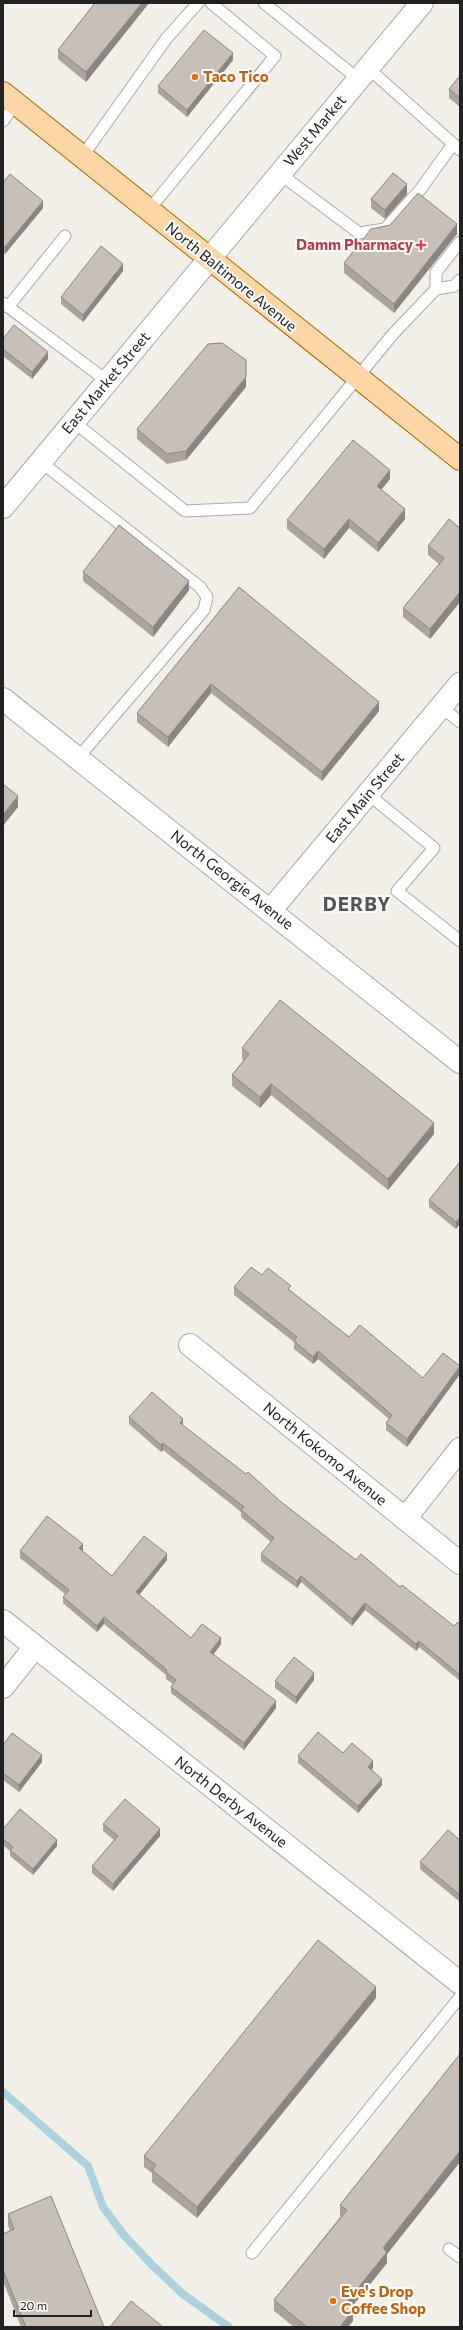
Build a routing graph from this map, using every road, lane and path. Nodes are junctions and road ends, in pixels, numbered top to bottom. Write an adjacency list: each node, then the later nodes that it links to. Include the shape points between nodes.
1 (198, 3): 9 (lane, via 166,39)
2 (211, 3): 11 (lane, via 275,56)
3 (264, 3): 5 (lane)
4 (422, 3): 5 (street, West Market)
5 (363, 73): 8 (lane); 10 (street, West Market)
6 (9, 98): 7 (lane); 9 (main road, North Baltimore Avenue)
7 (3, 121)
8 (457, 147): 10 (lane, via 385,229 359,233)
9 (82, 157): 11 (main road, North Baltimore Avenue)
10 (280, 174): 14 (street, West Market)
11 (148, 211): 14 (main road, North Baltimore Avenue)
12 (65, 236): 17 (lane)
13 (460, 242): 16 (lane, via 436,272)
14 (209, 260): 18 (main road, North Baltimore Avenue); 19 (street, East Market Street)
15 (460, 280): 16 (lane, via 454,286)
16 (436, 289): 18 (lane, via 393,334)
17 (5, 305): 19 (lane)
18 (358, 379): 20 (lane, via 250,508 185,511); 21 (main road, North Baltimore Avenue)
19 (107, 381): 20 (street, East Market Street)
20 (74, 422): 22 (street, East Market Street)
21 (460, 459)
22 (41, 462): 23 (street, East Market Street); 28 (lane, via 200,587 207,597 204,610)
23 (3, 507)
24 (460, 684): 26 (street, East Main Street)
25 (3, 699): 28 (street, North Georgie Avenue)
26 (441, 707): 27 (lane); 29 (street, East Main Street)
27 (460, 722)
28 (78, 758): 30 (street, North Georgie Avenue)
29 (368, 794): 30 (street, East Main Street); 31 (lane, via 434,848 397,891)
30 (270, 911): 32 (street, North Georgie Avenue)
31 (460, 941)
32 (460, 1062)
33 (190, 1345): 35 (street, North Kokomo Avenue)
34 (460, 1449): 35 (street)
35 (405, 1519): 36 (street, North Kokomo Avenue)
36 (460, 1563)
37 (3, 1621): 38 (street, North Derby Avenue)
38 (35, 1647): 39 (street); 40 (street, North Derby Avenue)
39 (3, 1687)
40 (460, 1983)
41 (460, 1997): 43 (lane)
42 (449, 2249): 44 (lane)
43 (252, 2252)
44 (460, 2257)

